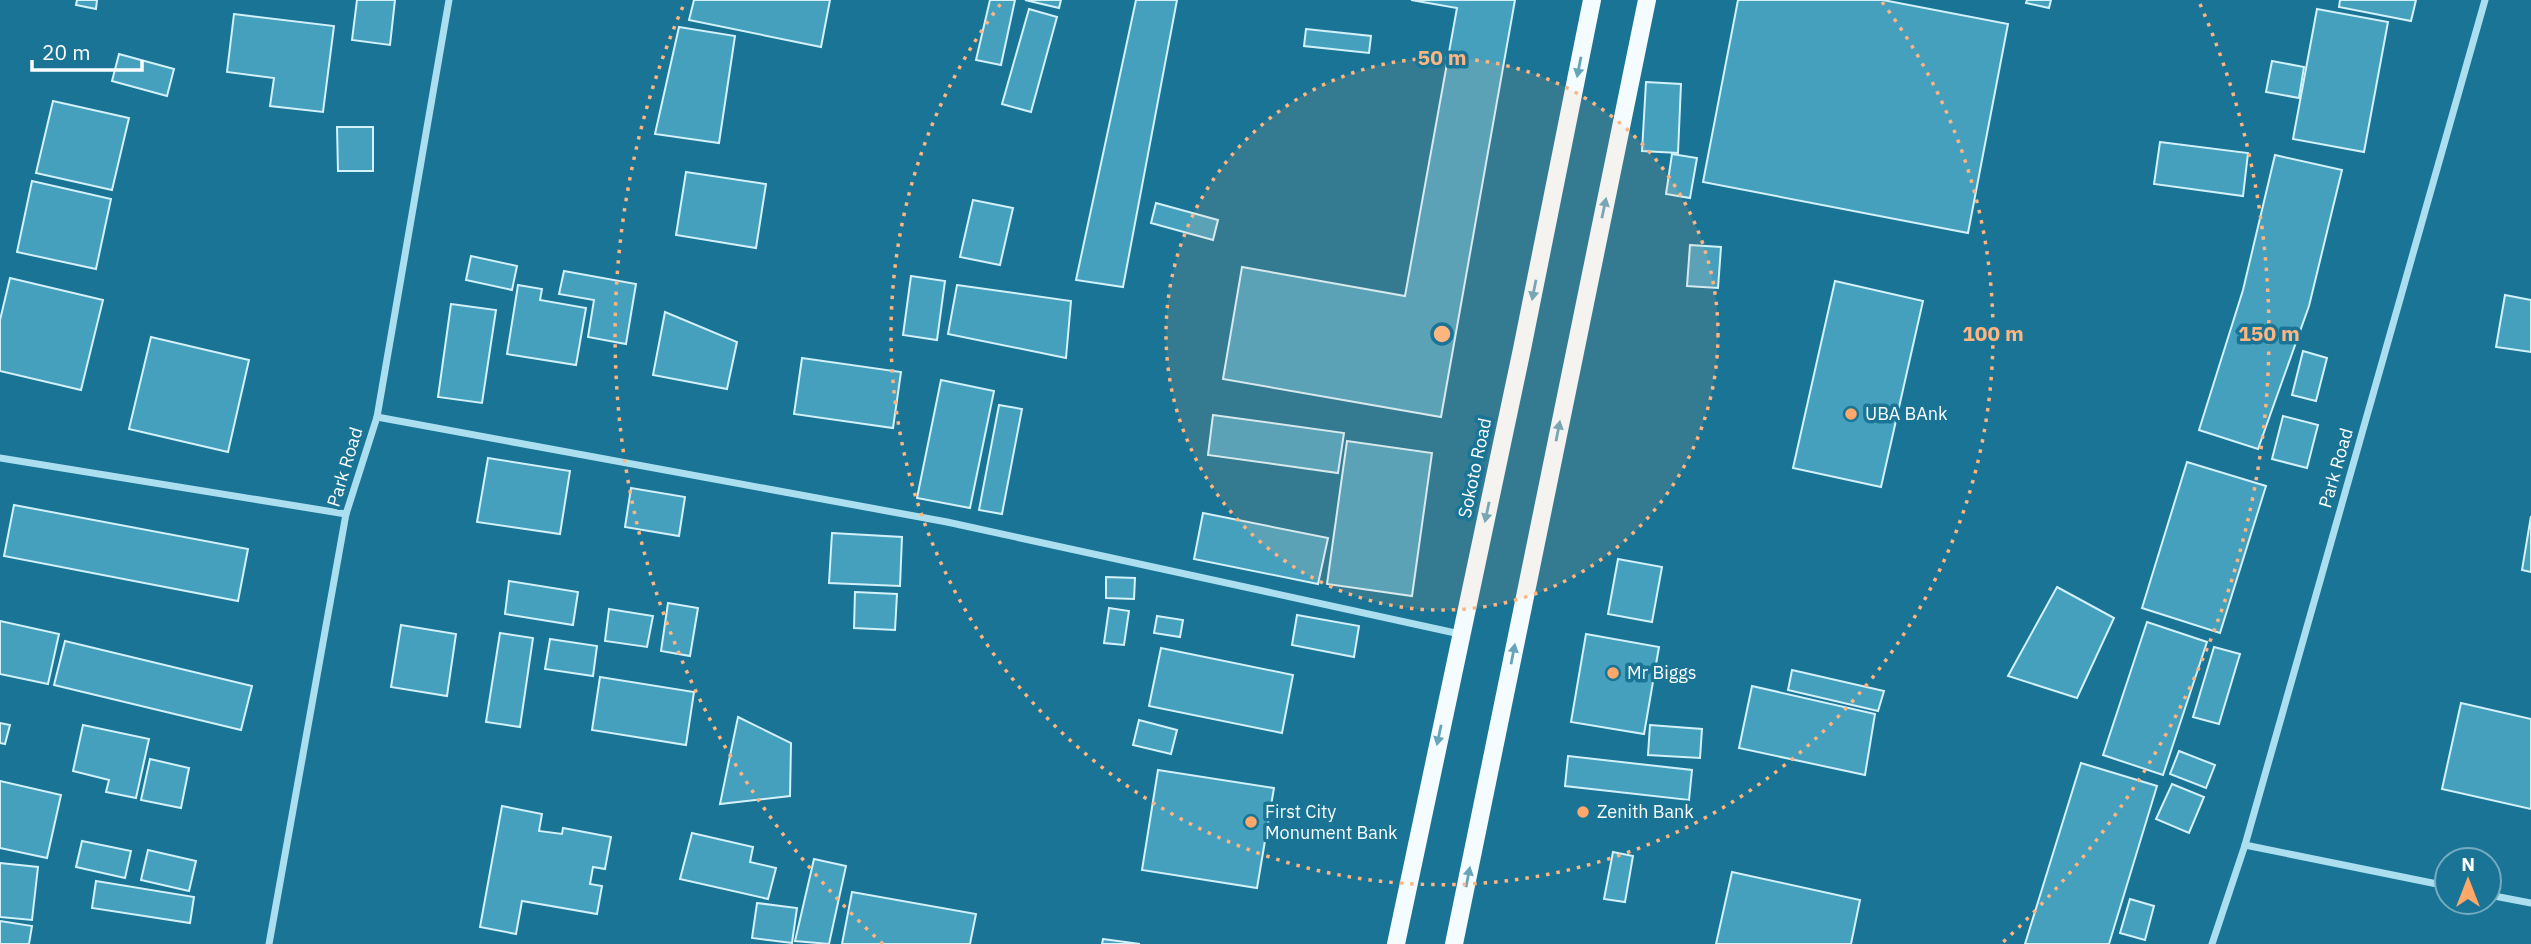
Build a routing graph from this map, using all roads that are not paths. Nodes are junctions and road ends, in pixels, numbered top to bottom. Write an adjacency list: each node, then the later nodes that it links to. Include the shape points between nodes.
1 (449, 0): 5 (street, Park Road)
2 (1592, 0): 8 (main road, Sokoto Road, one-way to 8)
3 (1647, 0): 15 (main road, one-way to 3)
4 (2485, 0): 9 (street, Park Road)
5 (377, 417): 7 (street, Park Road); 8 (street, via 947,522)
6 (0, 458): 7 (street)
7 (346, 514): 13 (street, Park Road)
8 (1460, 634): 14 (main road, Sokoto Road, one-way to 14)
9 (2245, 845): 10 (street); 16 (street, Park Road)
10 (2433, 883)
11 (2503, 898): 12 (street)
12 (2531, 903)
13 (270, 944)
14 (1396, 944)
15 (1454, 944)
16 (2213, 944)

